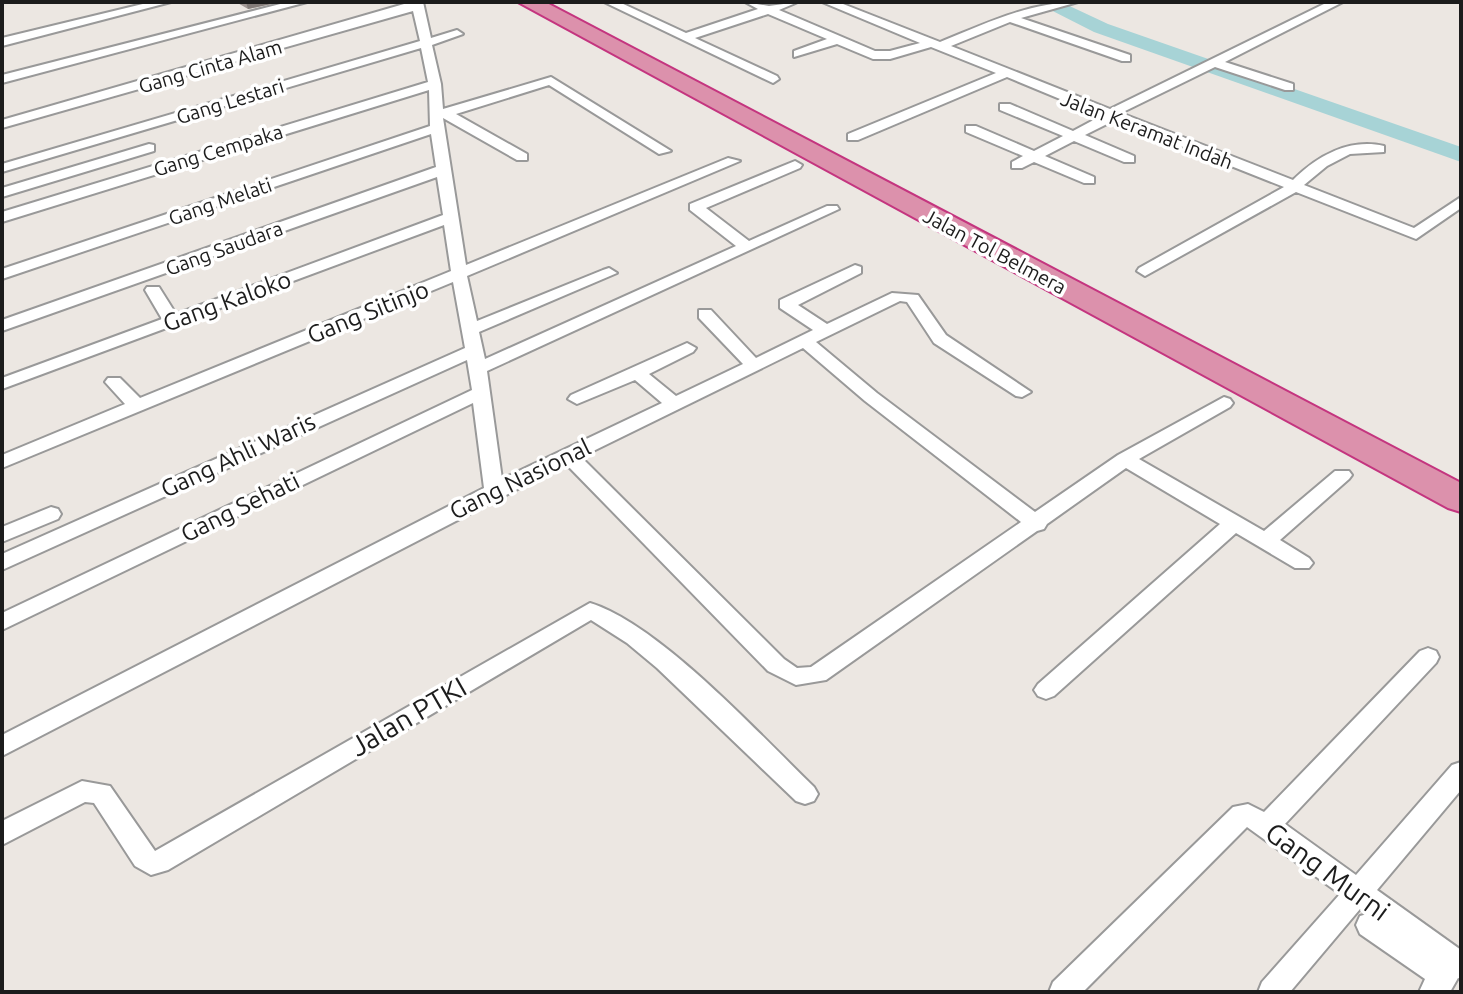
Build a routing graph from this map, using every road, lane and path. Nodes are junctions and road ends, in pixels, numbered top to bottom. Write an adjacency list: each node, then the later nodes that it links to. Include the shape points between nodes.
1 (165, 2): 19 (street)
2 (301, 2): 26 (street)
3 (529, 2): 86 (highway, Jalan Tol Belmera)
4 (549, 2): 84 (highway, Jalan Tol Belmera)
5 (610, 2): 17 (street)
6 (751, 2): 13 (street)
7 (792, 2): 13 (street)
8 (828, 2): 14 (street, Jalan Keramat Indah)
9 (872, 2): 14 (street)
10 (1337, 2): 24 (street)
11 (417, 4): 20 (street); 33 (street, Gang Cinta Alam)
12 (1066, 4): 15 (street)
13 (768, 9): 17 (street); 18 (street)
14 (849, 10): 21 (street, Jalan Keramat Indah)
15 (1012, 19): 21 (street); 23 (street)
16 (457, 34): 20 (street, Gang Lestari)
17 (686, 37): 27 (street)
18 (837, 40): 21 (street, via 881,56); 22 (street)
19 (2, 42)
20 (425, 43): 28 (street); 46 (street, Gang Lestari)
21 (934, 46): 25 (street, Jalan Keramat Indah)
22 (798, 54)
23 (1126, 58)
24 (1209, 64): 29 (street); 31 (street)
25 (1004, 74): 31 (street, Jalan Keramat Indah); 36 (street)
26 (2, 79)
27 (773, 79)
28 (435, 84): 32 (street); 53 (street, Gang Cempaka)
29 (1289, 87)
30 (1005, 107): 35 (street)
31 (1109, 115): 35 (street); 49 (street, Jalan Keramat Indah)
32 (440, 119): 39 (street, Gang Melati, via 551,81); 41 (street); 47 (street); 59 (street, Gang Melati)
33 (2, 124)
34 (971, 129): 40 (street)
35 (1074, 136): 40 (street); 42 (street)
36 (853, 137)
37 (149, 148): 50 (street)
38 (1379, 149): 49 (street, via 1359,145 1303,176)
39 (664, 151)
40 (1035, 155): 45 (street); 48 (street)
41 (522, 157)
42 (1129, 159)
43 (733, 161): 60 (street, Gang Sitinjo)
44 (795, 165): 55 (street, via 695,207)
45 (1017, 165)
46 (2, 168)
47 (445, 169): 54 (street); 64 (street, Gang Saudara)
48 (1089, 180)
49 (1294, 187): 51 (street, Jalan Keramat Indah, via 1416,234); 57 (street)
50 (2, 193)
51 (1461, 201)
52 (832, 209): 55 (street)
53 (2, 217)
54 (452, 217): 60 (street); 63 (street, Gang Kaloko)
55 (748, 248): 69 (street)
56 (855, 270): 66 (street, via 786,304)
57 (1145, 271)
58 (609, 273): 65 (street)
59 (2, 274)
60 (459, 274): 65 (street); 79 (street, Gang Sitinjo)
61 (153, 290): 63 (street)
62 (705, 314): 70 (street)
63 (172, 321): 73 (street, Gang Kaloko)
64 (2, 326)
65 (471, 329): 69 (street)
66 (826, 331): 67 (street, Gang Nasional); 74 (street, Gang Nasional, via 908,296 952,349)
67 (806, 342): 70 (street, Gang Nasional); 88 (street)
68 (687, 348): 71 (street)
69 (476, 359): 75 (street); 92 (street, Gang Ahli Waris)
70 (755, 367): 78 (street, Gang Nasional)
71 (637, 373): 76 (street); 78 (street)
72 (114, 382): 79 (street)
73 (2, 384)
74 (1022, 392)
75 (479, 393): 85 (street); 94 (street, Gang Sehati)
76 (577, 399)
77 (1224, 403): 81 (street)
78 (675, 404): 80 (street, Gang Nasional)
79 (138, 407): 82 (street, Gang Sitinjo)
80 (568, 455): 85 (street, Gang Nasional); 88 (street, via 776,665 802,679 818,674)
81 (1125, 459): 88 (street); 89 (street)
82 (2, 462)
83 (1342, 475): 91 (street)
84 (1461, 479)
85 (494, 491): 97 (street, Gang Nasional)
86 (1461, 499)
87 (51, 514): 90 (street)
88 (1037, 524)
89 (1233, 524): 91 (street); 96 (street)
90 (2, 535)
91 (1266, 541): 93 (street)
92 (2, 563)
93 (1302, 563)
94 (2, 622)
95 (1428, 657): 100 (street)
96 (1046, 690)
97 (2, 746)
98 (1457, 786): 102 (street)
99 (805, 794): 101 (street, Jalan PTKI, via 676,673 610,617 590,611 159,862 144,858 101,793 92,791 72,796)
100 (1267, 826): 102 (street, Gang Murni); 105 (street, Gang Murni, via 1248,815 1236,818)
101 (2, 834)
102 (1358, 893): 104 (street, Gang Murni); 106 (street)
103 (1370, 925): 107 (street, via 1445,976)
104 (1461, 966)
105 (1063, 992)
106 (1272, 992)
107 (1433, 992)

